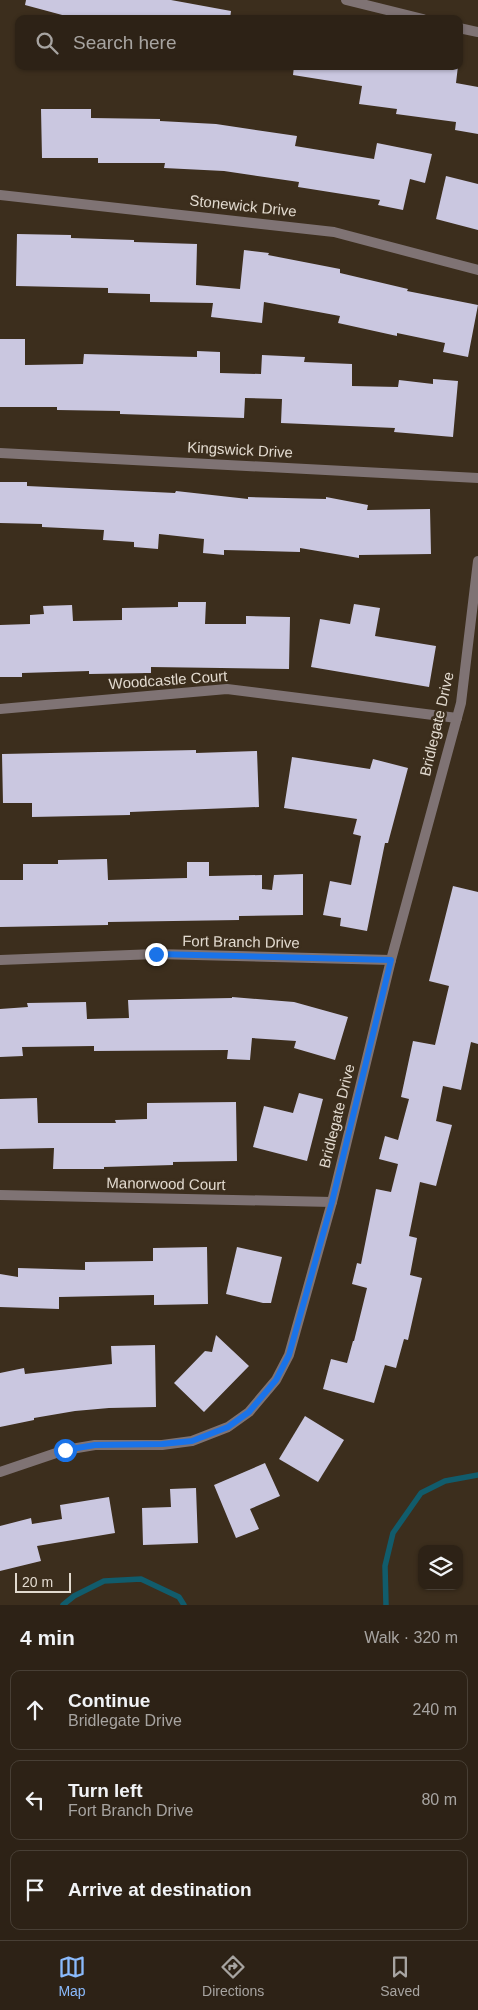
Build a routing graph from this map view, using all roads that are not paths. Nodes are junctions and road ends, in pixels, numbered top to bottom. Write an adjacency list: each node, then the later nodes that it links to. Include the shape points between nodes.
1 (346, 0): 2 (street)
2 (406, 15)
3 (463, 29): 4 (street)
4 (478, 32)
5 (0, 195): 6 (street, Stonewick Drive, via 334,232)
6 (478, 270)
7 (0, 453): 8 (street, Kingswick Drive)
8 (478, 478)
9 (478, 561): 11 (street, Bridlegate Drive)
10 (0, 709): 11 (street, Woodcastle Court, via 227,689)
11 (457, 718): 13 (street, Bridlegate Drive)
12 (0, 960): 13 (street, Fort Branch Drive, via 156,954)
13 (391, 960): 15 (street, Bridlegate Drive)
14 (0, 1195): 15 (street, Manorwood Court)
15 (332, 1202): 16 (street, Bridlegate Drive, via 289,1355 276,1380 249,1412 228,1427 192,1441 95,1445 65,1450)
16 (0, 1472)

